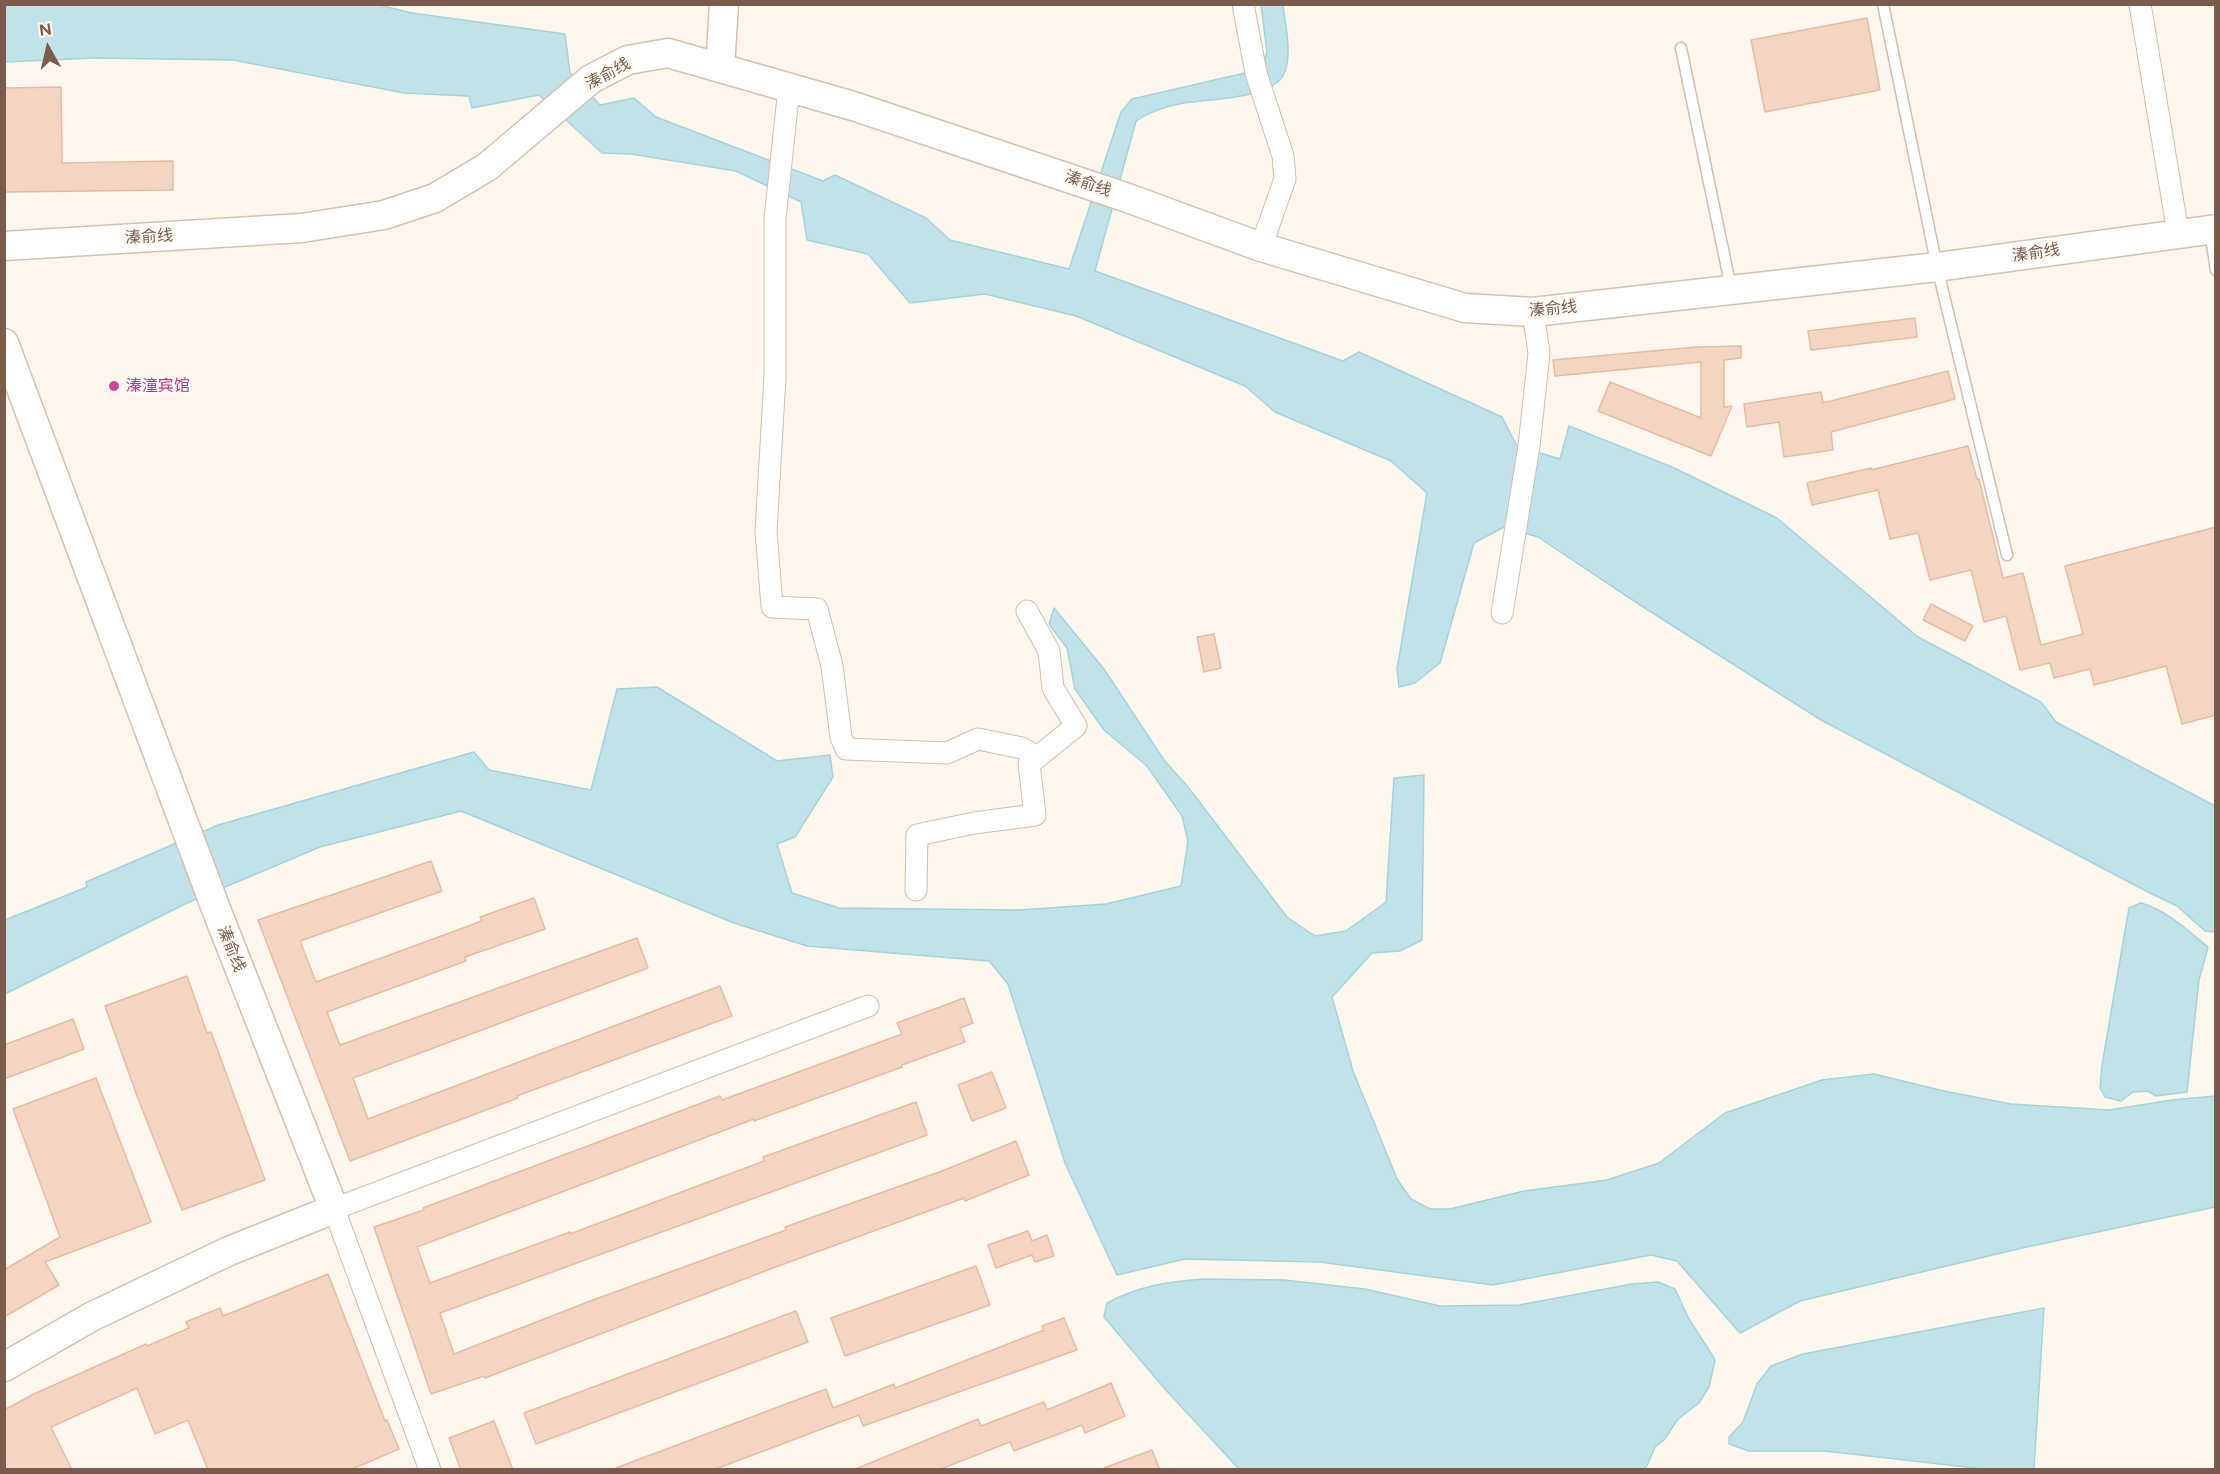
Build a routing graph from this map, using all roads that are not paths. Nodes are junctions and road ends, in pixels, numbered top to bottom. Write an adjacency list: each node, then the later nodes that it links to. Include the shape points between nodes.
1 (724, 4): 6 (main road)
2 (1243, 4): 11 (street, via 1256,73 1283,156 1285,179)
3 (1883, 4): 12 (lane)
4 (2140, 4): 9 (street)
5 (1681, 48): 14 (lane)
6 (720, 68): 7 (main road, 溱俞线); 10 (main road, 溱俞线, via 668,53 628,60 591,80 487,166 435,198 384,215 302,228)
7 (789, 88): 11 (main road, 溱俞线, via 1078,181); 20 (street, via 775,219 775,377 766,531 772,607 817,609 832,666 846,749 947,753 978,739 1022,748)
8 (2213, 229): 9 (main road, 溱俞线); 13 (lane)
9 (2178, 233): 12 (main road, 溱俞线)
10 (4, 246)
11 (1262, 247): 15 (main road, 溱俞线, via 1465,308)
12 (1937, 267): 14 (main road, 溱俞线); 17 (lane)
13 (2216, 270)
14 (1731, 290): 15 (main road, 溱俞线)
15 (1533, 312): 19 (street, via 1539,353 1529,446)
16 (4, 343): 23 (main road, 溱俞线, via 216,909)
17 (2007, 555)
18 (1027, 611): 20 (street, via 1049,651 1053,688 1076,726)
19 (1502, 613)
20 (1037, 757): 21 (street, via 1029,764 1035,816 917,835)
21 (915, 890)
22 (868, 1006): 23 (street)
23 (334, 1209): 24 (main road, via 228,1251 91,1317); 25 (street)
24 (4, 1367)
25 (430, 1470)

